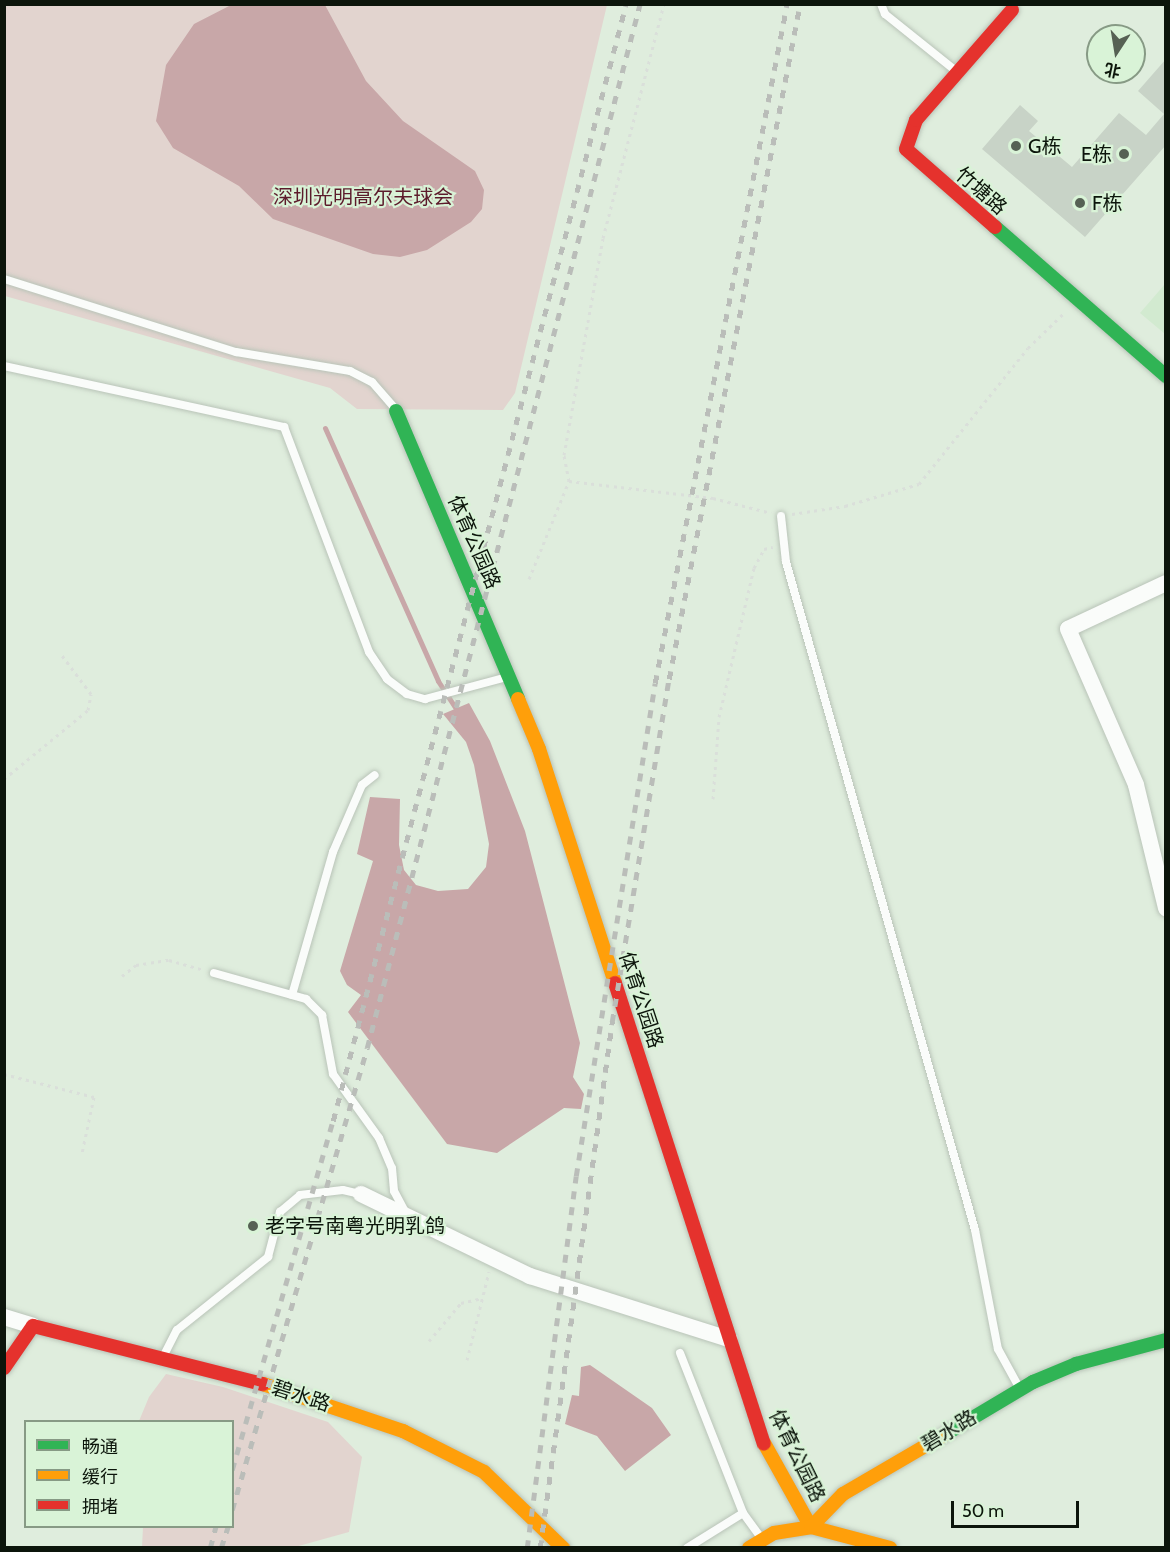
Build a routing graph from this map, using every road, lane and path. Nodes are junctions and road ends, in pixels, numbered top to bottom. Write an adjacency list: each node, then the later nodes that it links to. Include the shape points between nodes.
1 (664, 4): 10 (path, via 603,238 564,455)
2 (881, 4): 4 (lane, via 885,14)
3 (1012, 10): 4 (street, 竹塘路)
4 (958, 72): 6 (street, 竹塘路, via 909,131 906,149)
5 (4, 279): 9 (lane, via 236,352 350,371 372,382)
6 (1082, 303): 8 (street, 竹塘路); 11 (path, via 1056,318 1028,348 919,484 845,506)
7 (4, 366): 16 (lane, via 284,427 376,665 407,694 434,699)
8 (1166, 376)
9 (396, 411): 16 (street, 体育公园路)
10 (569, 481): 11 (path, via 713,498); 13 (path)
11 (781, 516): 12 (lane)
12 (783, 544): 19 (path, via 764,549 754,568 719,717); 39 (lane, via 975,1230 998,1349)
13 (529, 579)
14 (1166, 583): 20 (street, via 1068,629 1136,785)
15 (61, 654): 18 (path, via 92,694 88,710)
16 (510, 676): 32 (street, 体育公园路, via 539,749)
17 (375, 775): 23 (lane, via 362,785 342,830)
18 (4, 779)
19 (713, 799)
20 (1166, 908)
21 (214, 973): 22 (path, via 169,960 136,964); 23 (lane)
22 (122, 976)
23 (292, 995): 27 (lane, via 306,999 322,1015 333,1074 379,1138 392,1168 394,1191)
24 (4, 1074): 25 (path, via 94,1097)
25 (82, 1153)
26 (361, 1194): 27 (street); 36 (lane, via 343,1190 300,1195 280,1212 268,1257 177,1330)
27 (406, 1214): 28 (street)
28 (493, 1256): 29 (path); 32 (street, via 530,1276)
29 (482, 1298): 34 (path, via 461,1303); 37 (path)
30 (4, 1317): 31 (street, 碧水路)
31 (33, 1326): 36 (street, 碧水路); 38 (street)
32 (729, 1339): 41 (street, 体育公园路, via 763,1442)
33 (1166, 1340): 39 (street, 碧水路, via 1076,1364)
34 (429, 1341)
35 (680, 1353): 40 (lane)
36 (161, 1360): 43 (street, 碧水路, via 276,1387 403,1431 484,1472)
37 (466, 1360)
38 (4, 1368)
39 (1021, 1389): 41 (street, 碧水路, via 843,1494)
40 (743, 1513): 42 (lane); 44 (lane)
41 (811, 1527): 42 (street); 46 (street, 体育公园路)
42 (762, 1540): 45 (street)
43 (563, 1548)
44 (687, 1548)
45 (749, 1548)
46 (890, 1548)

